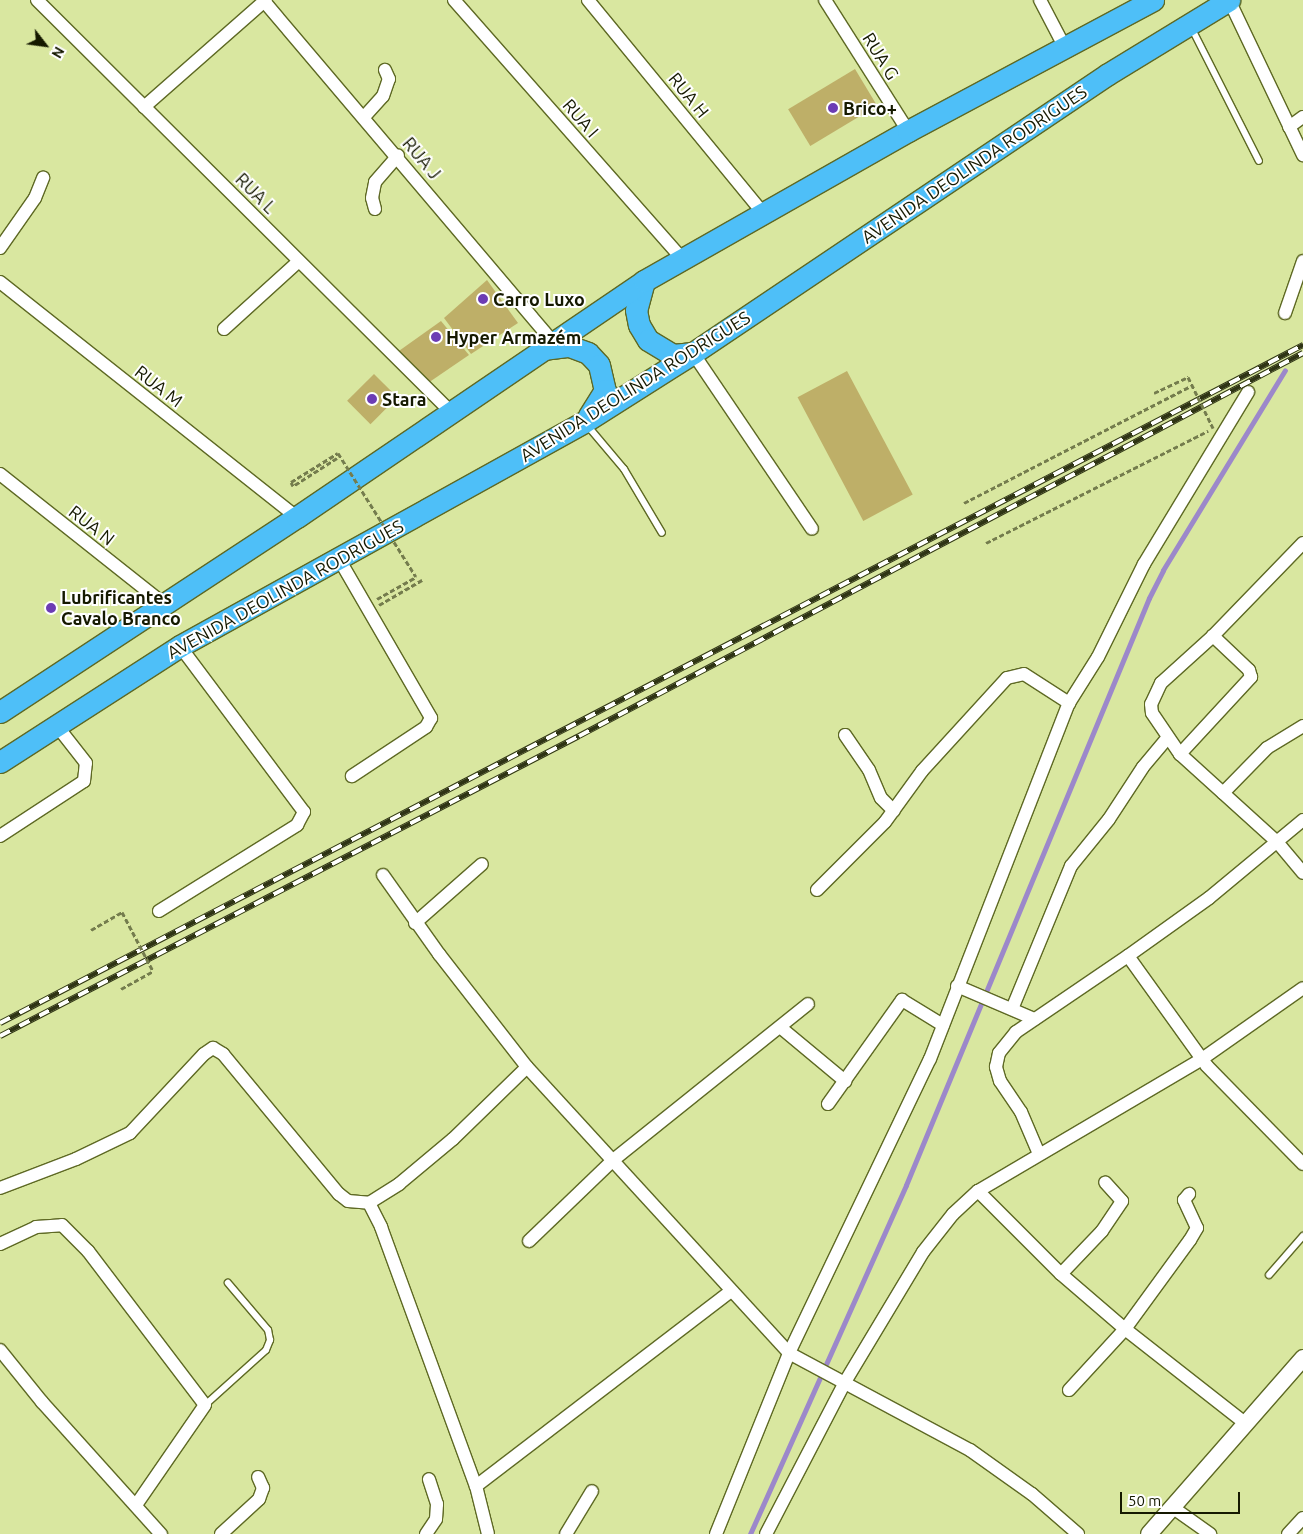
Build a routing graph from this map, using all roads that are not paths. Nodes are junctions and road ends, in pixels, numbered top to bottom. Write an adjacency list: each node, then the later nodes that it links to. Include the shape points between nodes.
1 (37, 0): 12 (street, RUA L)
2 (264, 0): 12 (street); 13 (street, RUA J)
3 (454, 0): 24 (street, RUA I)
4 (588, 0): 22 (street, RUA H)
5 (825, 0): 16 (street, RUA G)
6 (1040, 0): 10 (street)
7 (1153, 0): 10 (highway)
8 (1229, 0): 9 (highway, AVENIDA DEOLINDA RODRIGUES); 15 (street)
9 (1189, 23): 19 (lane); 32 (highway, AVENIDA DEOLINDA RODRIGUES)
10 (1064, 46): 16 (highway)
11 (385, 70): 13 (street, via 389,79 384,96)
12 (144, 107): 25 (street, RUA L)
13 (364, 117): 18 (street, RUA J)
14 (1303, 117): 15 (street)
15 (1290, 127): 17 (street)
16 (908, 131): 22 (highway)
17 (1303, 155)
18 (398, 156): 21 (street, via 375,182 372,198); 31 (street, RUA J)
19 (1259, 161)
20 (43, 178): 23 (street, via 35,198)
21 (375, 209)
22 (763, 213): 24 (highway)
23 (0, 248)
24 (682, 259): 27 (highway)
25 (299, 261): 30 (street); 34 (street, RUA L)
26 (1303, 261): 29 (street)
27 (644, 281): 31 (highway); 32 (highway, via 636,310 639,325 648,340 673,355)
28 (0, 282): 37 (street, RUA M)
29 (1285, 313)
30 (224, 329)
31 (546, 345): 34 (highway); 35 (highway, via 569,346 588,353 599,365 605,379 605,390 597,408)
32 (693, 353): 35 (highway, AVENIDA DEOLINDA RODRIGUES); 38 (street)
33 (1248, 392): 45 (street, via 1144,564 1098,657)
34 (450, 411): 37 (highway)
35 (584, 422): 39 (lane, via 624,468); 41 (highway, AVENIDA DEOLINDA RODRIGUES)
36 (0, 474): 42 (street, RUA N)
37 (297, 517): 42 (highway)
38 (812, 529)
39 (662, 534)
40 (1303, 543): 43 (street)
41 (339, 559): 44 (highway, AVENIDA DEOLINDA RODRIGUES); 53 (street, via 431,718 426,727)
42 (163, 603): 46 (highway)
43 (1213, 636): 50 (street, via 1154,694 1152,713); 51 (street, via 1249,670 1251,677)
44 (180, 646): 47 (highway, AVENIDA DEOLINDA RODRIGUES); 63 (street, via 304,812 297,825)
45 (1069, 703): 55 (street, via 1024,674 1007,678 922,772); 67 (street)
46 (3, 706)
47 (57, 726): 52 (highway, AVENIDA DEOLINDA RODRIGUES); 57 (street, via 86,763 84,781)
48 (1303, 726): 54 (street, via 1267,748)
49 (845, 735): 55 (street, via 869,770 881,798)
50 (1167, 738): 51 (street); 69 (street, via 1071,866)
51 (1180, 754): 54 (street)
52 (0, 762)
53 (352, 776)
54 (1223, 793): 58 (street)
55 (894, 811): 62 (street)
56 (1303, 820): 58 (street)
57 (0, 836)
58 (1278, 843): 60 (street); 65 (street, via 1156,939)
59 (482, 864): 64 (street)
60 (1303, 873)
61 (383, 875): 64 (street)
62 (817, 890)
63 (159, 911)
64 (416, 923): 74 (street)
65 (1128, 956): 70 (street, via 1072,997); 73 (street)
66 (1303, 988): 73 (street)
67 (963, 989): 69 (street); 71 (street)
68 (808, 1004): 72 (street)
69 (1007, 1007): 70 (street)
70 (1034, 1019): 77 (street, via 1006,1041 996,1067)
71 (943, 1025): 75 (street, via 902,1000); 94 (street, via 915,1092)
72 (780, 1026): 75 (street); 78 (street)
73 (1202, 1059): 77 (street); 79 (street, via 1284,1148)
74 (527, 1067): 78 (street); 84 (street, via 453,1139 399,1184)
75 (845, 1081): 76 (street)
76 (828, 1104)
77 (1039, 1154): 82 (street)
78 (612, 1161): 86 (street); 91 (street)
79 (1303, 1164)
80 (1105, 1182): 88 (street, via 1122,1201 1102,1231)
81 (0, 1188): 84 (street, via 76,1160 130,1133 204,1054 214,1048 339,1194 348,1201)
82 (978, 1190): 88 (street); 96 (street, via 936,1233)
83 (1189, 1194): 92 (street, via 1184,1200 1196,1228)
84 (370, 1203): 102 (street)
85 (1303, 1236): 89 (lane)
86 (528, 1241)
87 (0, 1244): 98 (street, via 36,1227 62,1225 88,1251)
88 (1061, 1274): 92 (street)
89 (1269, 1275)
90 (228, 1283): 98 (lane, via 268,1330 270,1340 266,1350)
91 (730, 1292): 94 (street); 102 (street)
92 (1125, 1329): 97 (street); 99 (street)
93 (0, 1350): 104 (street, via 42,1402)
94 (789, 1353): 96 (street, via 809,1366); 112 (street)
95 (1303, 1358): 99 (street)
96 (846, 1382): 113 (street); 114 (street, via 1001,1470)
97 (1070, 1390)
98 (205, 1405): 104 (street)
99 (1246, 1424): 105 (street)
100 (258, 1477): 108 (street, via 263,1488 259,1499)
101 (429, 1479): 109 (street, via 437,1504 436,1519)
102 (476, 1486): 110 (street)
103 (592, 1491): 111 (street)
104 (136, 1505): 107 (street)
105 (1172, 1507): 115 (street); 116 (street)
106 (1303, 1518): 117 (street)
107 (161, 1534)
108 (221, 1534)
109 (426, 1534)
110 (488, 1534)
111 (566, 1534)
112 (716, 1534)
113 (766, 1534)
114 (1078, 1534)
115 (1149, 1534)
116 (1210, 1534)
117 (1288, 1534)

